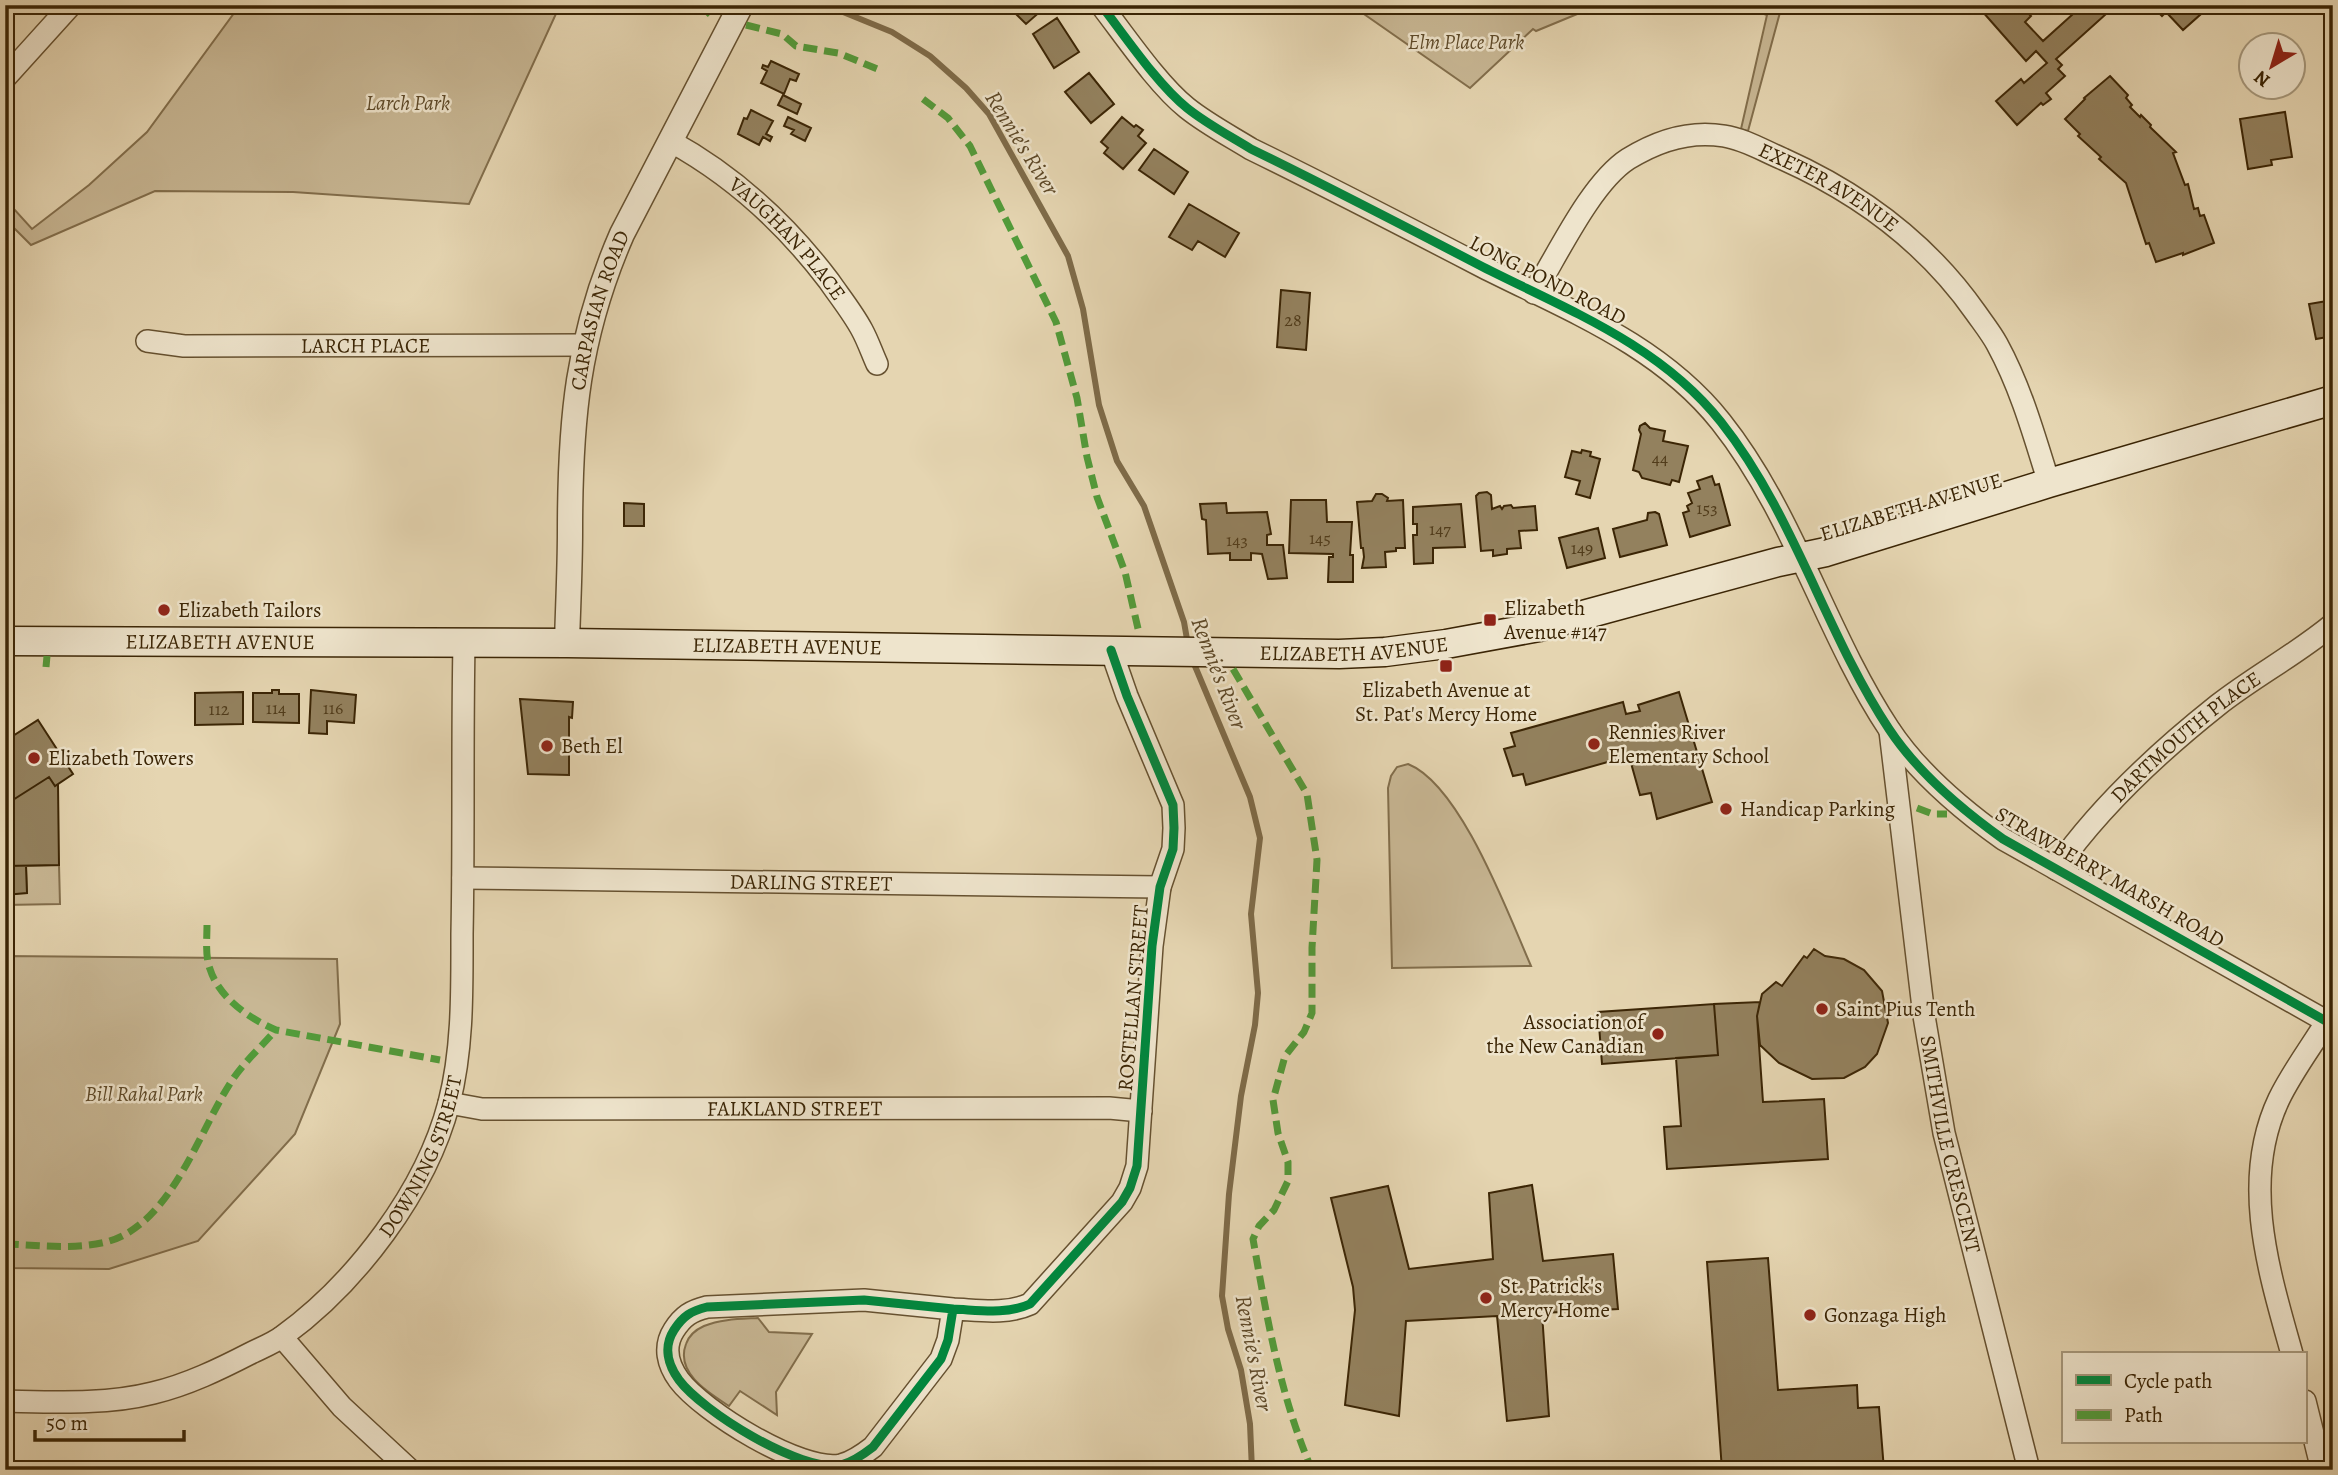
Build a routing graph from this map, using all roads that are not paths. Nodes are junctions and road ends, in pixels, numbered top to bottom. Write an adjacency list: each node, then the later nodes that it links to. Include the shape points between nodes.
1 (72, 5): 4 (street)
2 (1101, 5): 6 (street, LONG POND ROAD, via 1171,92 1215,128)
3 (736, 14): 5 (street, CARPASIAN ROAD)
4 (5, 78)
5 (670, 141): 8 (street, CARPASIAN ROAD, via 608,264); 9 (street, VAUGHAN PLACE, via 711,164 793,237 862,329)
6 (1534, 293): 11 (street, EXETER AVENUE, via 1593,195 1626,160 1678,136 1704,134 1741,141 1848,192 1927,253 1955,284 1996,343 2027,408); 12 (street, LONG POND ROAD, via 1634,345 1696,394 1738,444)
7 (147, 341): 8 (street, LARCH PLACE, via 184,345)
8 (584, 345): 15 (street, CARPASIAN ROAD, via 572,443)
9 (877, 364)
10 (2333, 400): 11 (main road, ELIZABETH AVENUE)
11 (2049, 483): 12 (main road, ELIZABETH AVENUE)
12 (1800, 557): 17 (main road, ELIZABETH AVENUE, via 1539,627 1446,644 1339,654); 18 (street, LONG POND ROAD, via 1861,683)
13 (2333, 624): 19 (street, DARTMOUTH PLACE, via 2220,704 2168,748 2096,820)
14 (5, 641): 16 (main road, ELIZABETH AVENUE)
15 (567, 643): 16 (main road, ELIZABETH AVENUE); 17 (main road, ELIZABETH AVENUE)
16 (464, 644): 20 (street, DOWNING STREET)
17 (1111, 650): 21 (street, ROSTELLAN STREET, via 1173,805 1173,849)
18 (1890, 731): 19 (street, STRAWBERRY MARSH ROAD, via 1963,808 2003,839); 31 (street, SMITHVILLE CRESCENT, via 1923,1003 1944,1133)
19 (2056, 869): 22 (street, STRAWBERRY MARSH ROAD)
20 (463, 878): 21 (street, DARLING STREET); 23 (street, DOWNING STREET, via 461,999)
21 (1160, 887): 24 (street, ROSTELLAN STREET)
22 (2330, 1023): 27 (street, via 2280,1098 2265,1141 2260,1217)
23 (449, 1102): 24 (street, FALKLAND STREET, via 482,1109); 26 (street, DOWNING STREET, via 419,1176 376,1244 341,1286)
24 (1141, 1111): 25 (street, ROSTELLAN STREET, via 1137,1166 1130,1188 1112,1215 1043,1292 1018,1310)
25 (953, 1309): 25 (street, ROSTELLAN STREET, via 864,1300 707,1307 680,1321 667,1348 680,1381 709,1408 794,1457 839,1465 873,1447 941,1359)
26 (282, 1337): 28 (street, DOWNING STREET, via 206,1374 153,1393 90,1400); 30 (street, via 351,1417)
27 (2291, 1352)
28 (5, 1401)
29 (2306, 1405): 32 (street)
30 (410, 1470)
31 (2029, 1470)
32 (2322, 1470)

